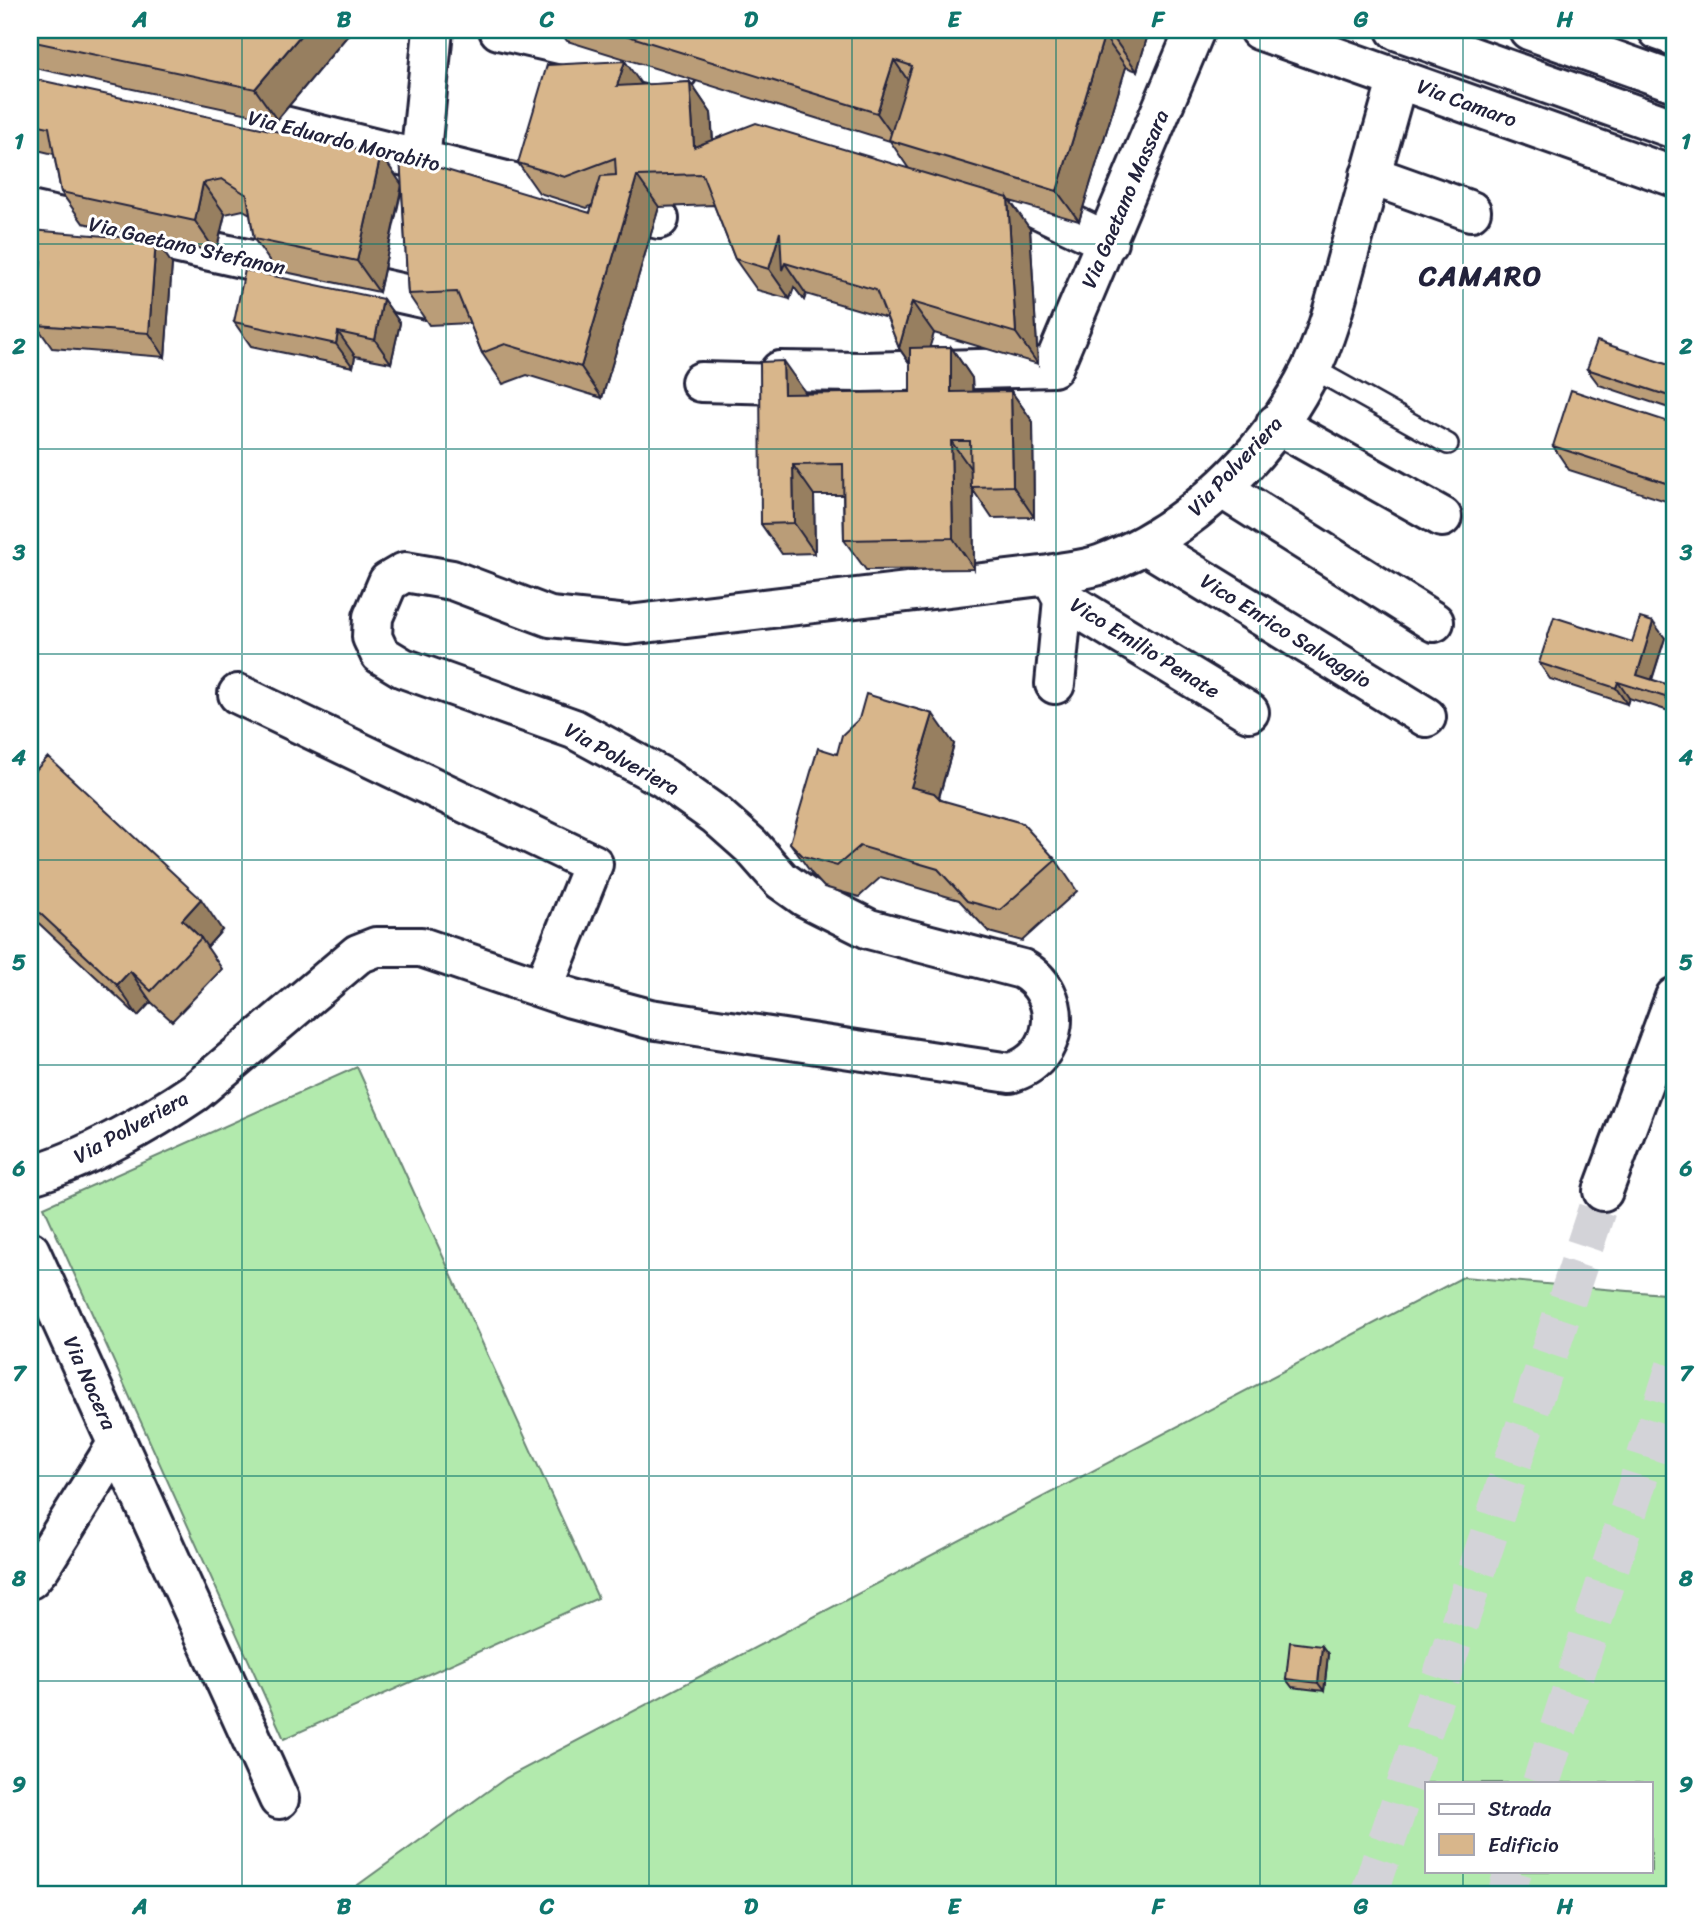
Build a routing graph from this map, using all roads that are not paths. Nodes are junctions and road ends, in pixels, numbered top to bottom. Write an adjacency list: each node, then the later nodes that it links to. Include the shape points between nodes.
1 (433, 30): 14 (main road)
2 (499, 30): 11 (main road)
3 (1195, 30): 21 (main road, Via Gaetano Massara)
4 (1259, 30): 10 (main road, Via Camaro)
5 (1396, 30): 13 (main road)
6 (1529, 30): 12 (main road)
7 (1658, 30): 8 (main road)
8 (1675, 36)
9 (30, 63): 14 (main road, Via Eduardo Morabito)
10 (1398, 78): 16 (main road, Via Polveriera); 17 (main road, Via Camaro)
11 (712, 79)
12 (1675, 82)
13 (1675, 129)
14 (432, 163): 18 (main road, Via Gaetano Stefanon, via 437,219 427,299); 20 (main road, Via Eduardo Morabito)
15 (965, 174): 21 (main road)
16 (1370, 176): 19 (main road); 22 (main road, Via Polveriera, via 1329,324)
17 (1675, 177)
18 (30, 211)
19 (1471, 211)
20 (659, 219)
21 (1108, 242): 23 (main road, Via Gaetano Massara, via 1053,367 863,373 780,370 779,384)
22 (1312, 368): 24 (main road, Via Polveriera); 25 (lane)
23 (701, 382)
24 (1276, 424): 26 (main road, Via Polveriera); 27 (main road)
25 (1448, 444)
26 (1221, 488): 28 (main road, Via Polveriera, via 1198,510); 30 (main road)
27 (1442, 517)
28 (1146, 545): 29 (main road, Via Polveriera); 34 (main road, Vico Enrico Salvaggio)
29 (1057, 587): 31 (main road); 33 (main road, Vico Emilio Penate); 35 (main road, Via Polveriera, via 628,625 550,617 426,574 405,572 388,582 373,617 372,637 380,654 403,668 574,729 664,778 716,815 781,880 805,897 900,940 1022,969 1049,993 1052,1012 1044,1049 1021,1070 1010,1073 650,1019)
30 (1434, 622)
31 (1055, 684)
32 (238, 694): 35 (main road, via 593,864)
33 (1249, 712)
34 (1426, 718)
35 (543, 988): 37 (main road, Via Polveriera, via 443,952 403,945 376,947 358,954 195,1092 53,1169)
36 (1675, 997): 38 (main road)
37 (30, 1175)
38 (1603, 1191)
39 (30, 1251): 40 (main road, Via Nocera)
40 (117, 1444): 41 (main road, Via Nocera); 42 (main road)
41 (30, 1579)
42 (279, 1799)

